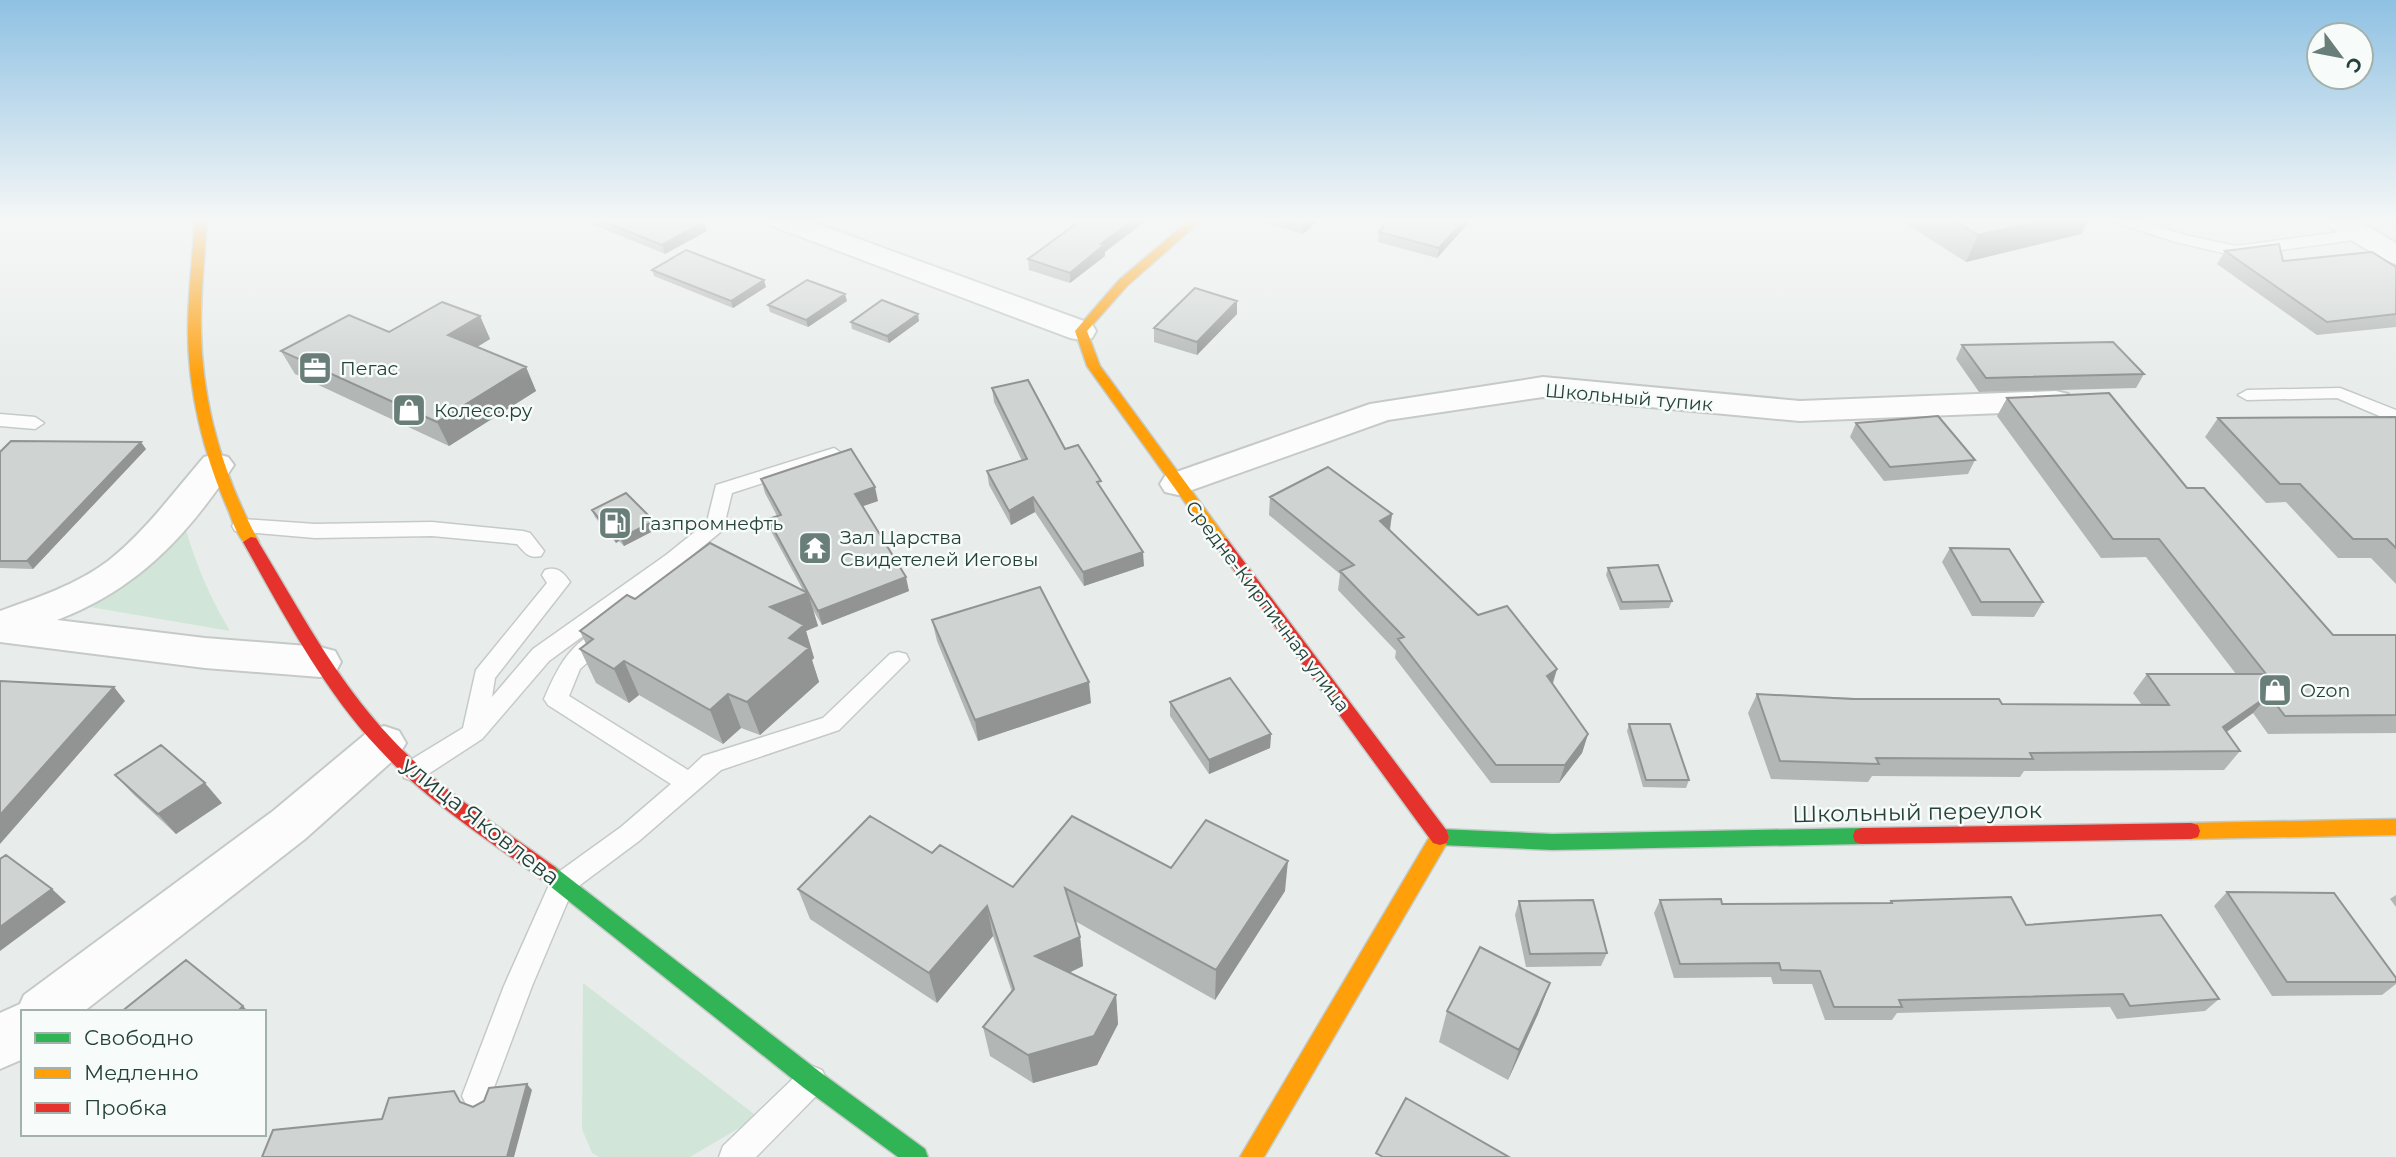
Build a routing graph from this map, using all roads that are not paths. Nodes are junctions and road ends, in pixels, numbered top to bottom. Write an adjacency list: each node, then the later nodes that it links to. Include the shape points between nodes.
1 (198, 272): 12 (street, улица Яковлева, via 195,345)
2 (922, 272): 4 (street)
3 (1136, 272): 4 (street)
4 (1081, 331): 13 (street, Средне-Кирпичная улица, via 1094,366)
5 (2247, 396): 7 (lane, via 2340,393)
6 (2080, 400): 13 (street, Школьный тупик, via 1800,411 1543,387 1382,411)
7 (2396, 419): 9 (lane)
8 (0, 420): 10 (lane)
9 (2355, 422)
10 (35, 423)
11 (834, 454): 21 (lane, via 723,489 716,525 541,655)
12 (216, 465): 14 (street, улица Яковлева); 18 (street, via 132,560 107,581)
13 (1178, 484): 25 (street, Средне-Кирпичная улица)
14 (242, 526): 15 (lane, via 315,531 432,529 523,538); 20 (street, улица Яковлева)
15 (534, 551)
16 (552, 575): 21 (lane, via 559,582 484,676)
17 (656, 599): 23 (lane, via 571,664 556,699)
18 (0, 627): 20 (street, via 205,653)
19 (898, 660): 23 (lane, via 831,724 712,763)
20 (320, 662): 22 (street, улица Яковлева)
21 (474, 733): 22 (lane)
22 (399, 757): 26 (street, улица Яковлева); 27 (street, via 289,825)
23 (689, 783): 26 (lane)
24 (2396, 827): 25 (street, Школьный переулок, via 1552,842)
25 (1440, 837): 34 (street)
26 (562, 884): 30 (street, улица Яковлева); 31 (lane)
27 (45, 1010)
28 (21, 1028): 29 (street)
29 (0, 1044)
30 (813, 1080): 32 (lane); 33 (street, улица Яковлева)
31 (477, 1096)
32 (734, 1157)
33 (917, 1157)
34 (1251, 1157)

